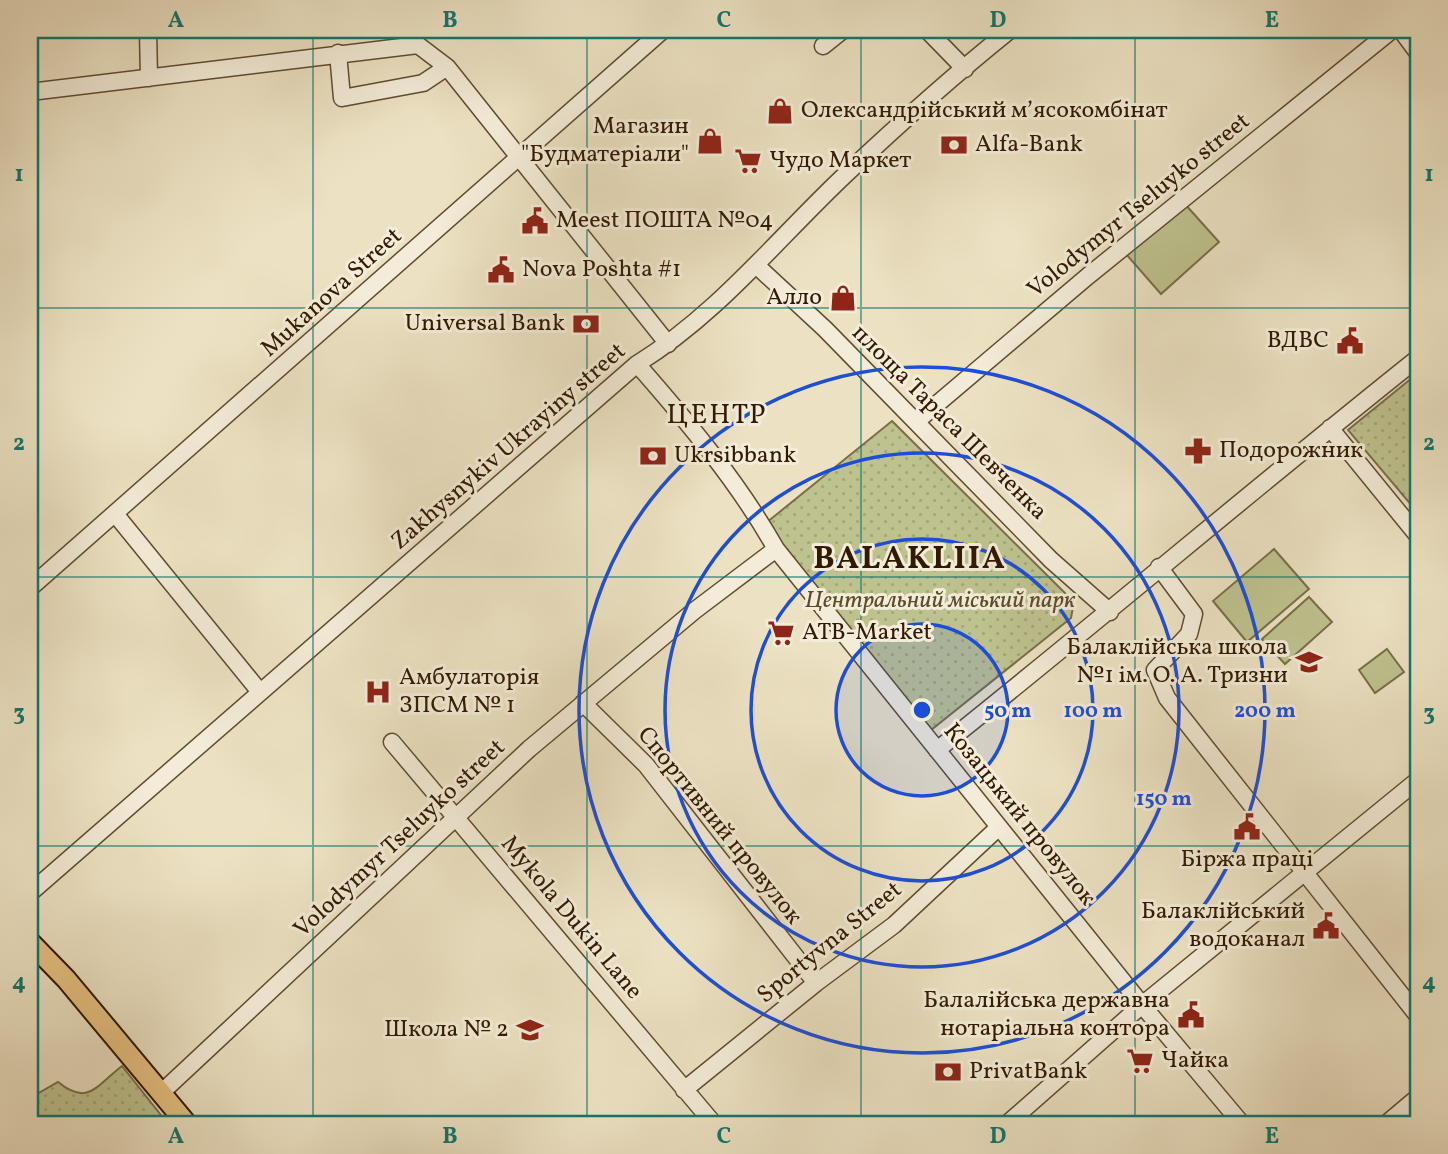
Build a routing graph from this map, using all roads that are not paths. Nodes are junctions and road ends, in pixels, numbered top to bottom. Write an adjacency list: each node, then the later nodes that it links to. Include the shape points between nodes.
1 (148, 30): 13 (street)
2 (407, 30): 8 (street)
3 (663, 30): 15 (street, Mukanova Street)
4 (843, 30): 9 (street)
5 (927, 30): 12 (street)
6 (1010, 30): 12 (street, Zakhysnykiv Ukrayiny street)
7 (1392, 30): 20 (street, Volodymyr Tseluyko street, via 1088,276)
8 (418, 45): 10 (street); 11 (street)
9 (823, 46)
10 (338, 53): 11 (street, via 342,97 423,83); 13 (street)
11 (447, 67): 15 (street)
12 (965, 69): 16 (street, Zakhysnykiv Ukrayiny street, via 845,175)
13 (149, 78): 14 (street)
14 (30, 92)
15 (518, 157): 17 (street); 22 (street, Mukanova Street)
16 (757, 266): 17 (street, Zakhysnykiv Ukrayiny street); 20 (street, площа Тараса Шевченка)
17 (668, 344): 19 (street, Zakhysnykiv Ukrayiny street)
18 (1418, 358): 21 (street)
19 (637, 364): 24 (street, Козацький провулок, via 700,440); 28 (street, Zakhysnykiv Ukrayiny street)
20 (918, 421): 27 (street, площа Тараса Шевченка, via 1051,559)
21 (1330, 428): 23 (street); 25 (street)
22 (116, 515): 26 (street, Mukanova Street); 28 (street)
23 (1418, 536)
24 (776, 550): 29 (street, Volodymyr Tseluyko street); 31 (street, Козацький провулок)
25 (1159, 567): 27 (street); 35 (street, via 1194,614 1189,634 1155,670 1167,698)
26 (30, 588)
27 (1110, 612): 31 (street)
28 (260, 692): 36 (street, Zakhysnykiv Ukrayiny street)
29 (583, 703): 33 (street, Volodymyr Tseluyko street); 38 (street, Спортивний провулок, via 646,765)
30 (392, 742): 33 (street, Mykola Dukin Lane)
31 (937, 750): 34 (street, Козацький провулок)
32 (1418, 780): 35 (street)
33 (458, 817): 41 (street, Mykola Dukin Lane); 42 (street, Volodymyr Tseluyko street)
34 (999, 827): 38 (street, Sportyvna Street, via 894,925); 39 (street, Козацький провулок)
35 (1303, 872): 39 (street); 40 (street)
36 (30, 893)
37 (30, 942): 42 (main road)
38 (816, 983): 41 (street, Sportyvna Street)
39 (1142, 1004): 46 (street); 47 (street, Козацький провулок)
40 (1418, 1016)
41 (684, 1090): 45 (street, Mykola Dukin Lane)
42 (161, 1093): 44 (main road)
43 (1418, 1097): 48 (street)
44 (187, 1124)
45 (713, 1124)
46 (1007, 1124)
47 (1242, 1124)
48 (1386, 1124)

